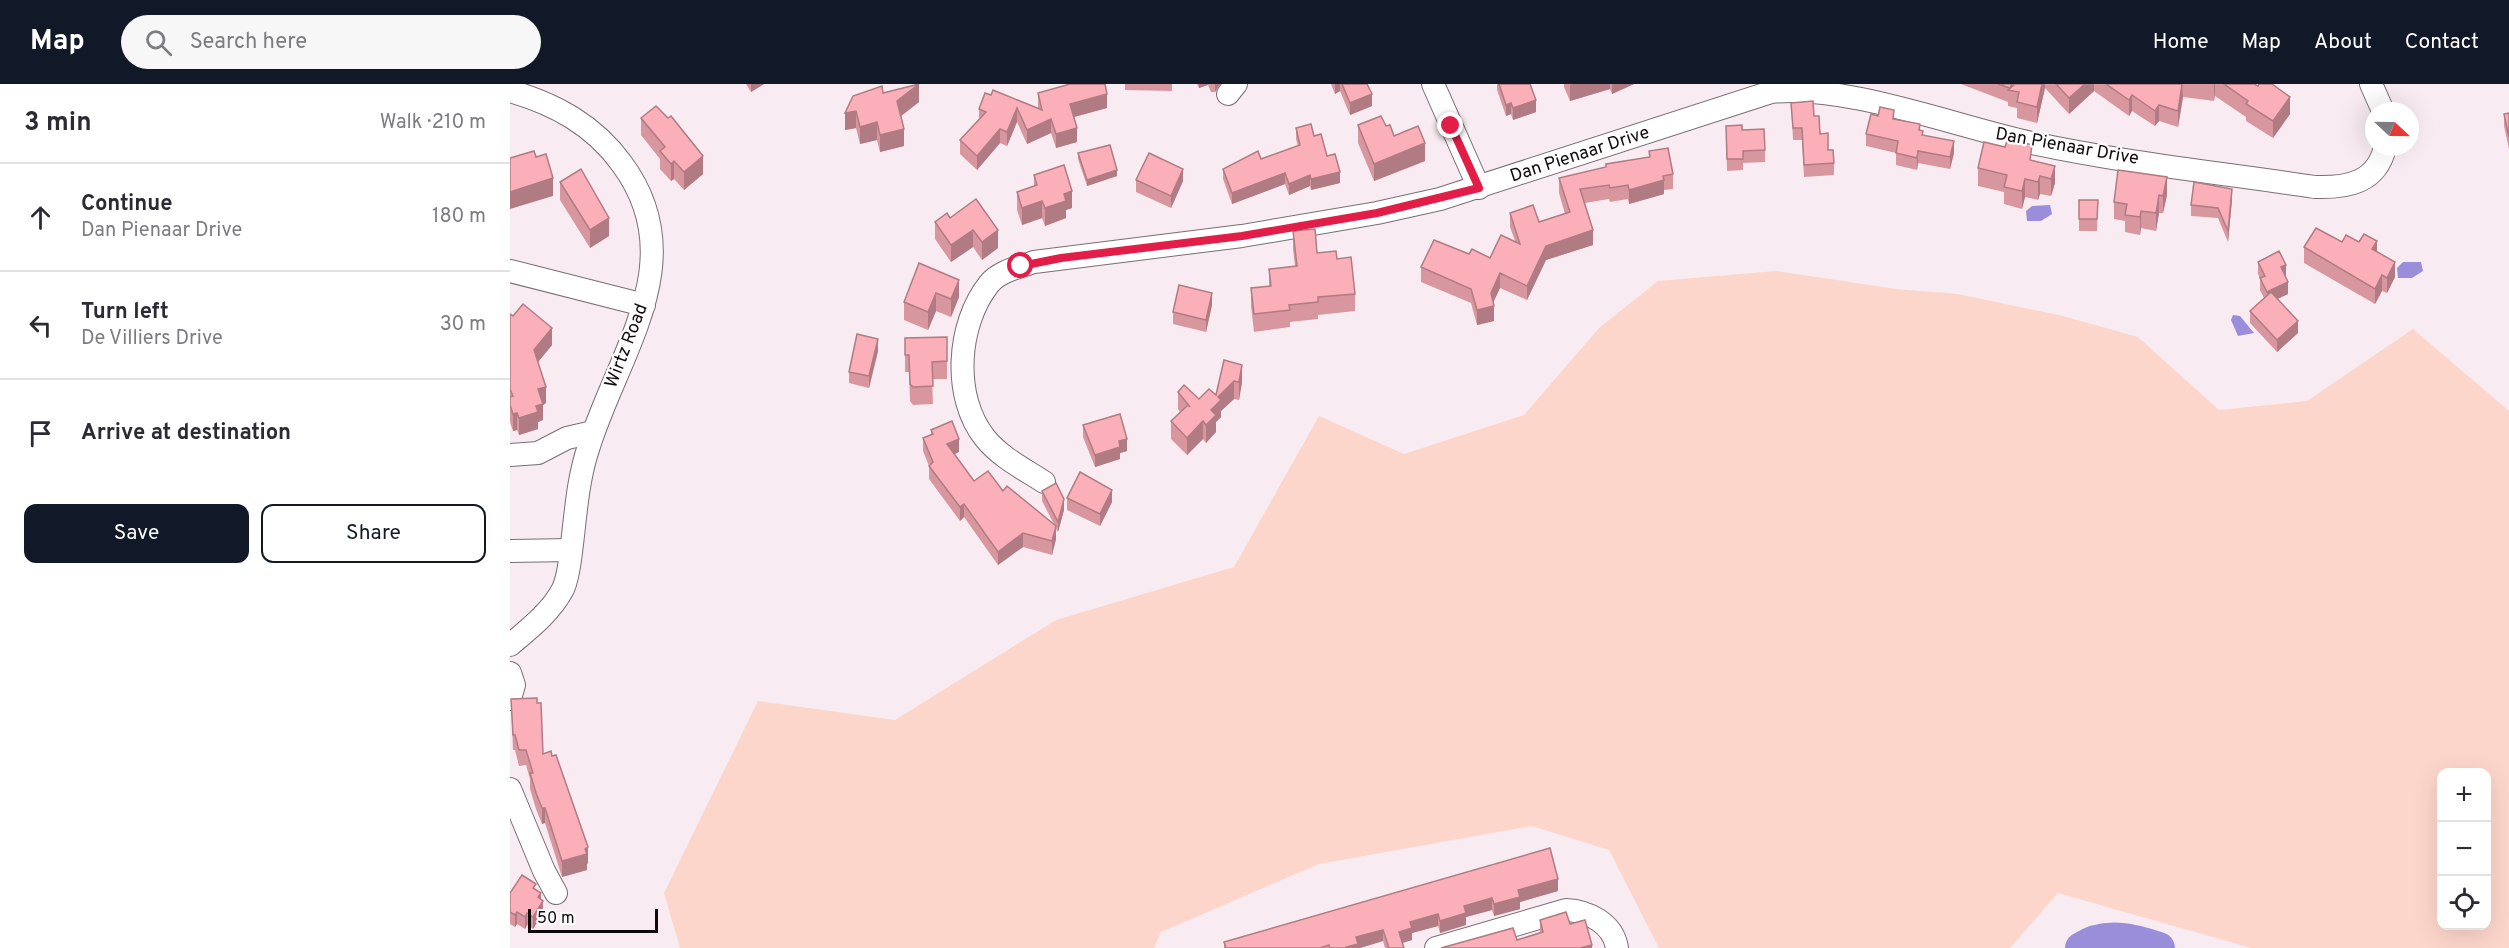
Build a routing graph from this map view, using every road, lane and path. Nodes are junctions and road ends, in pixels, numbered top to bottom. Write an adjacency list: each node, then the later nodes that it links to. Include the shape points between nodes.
1 (1433, 84): 6 (street)
2 (2371, 84): 4 (street)
3 (510, 91): 8 (street, Wirtz Road, via 567,113 611,148 628,172 645,204 653,235 652,272)
4 (2379, 102)
5 (2381, 156): 6 (street, Dan Pienaar Drive, via 2374,172 2358,183 2315,187 2063,149 1861,98 1794,88 1771,92)
6 (1479, 188): 11 (street, Dan Pienaar Drive, via 1343,219 1242,236 1034,262 990,282 966,338 964,382 970,411 985,438)
7 (510, 271): 8 (street)
8 (644, 305): 9 (street, Wirtz Road)
9 (593, 432): 10 (street, via 567,438 538,453); 12 (street, Wirtz Road, via 582,470)
10 (510, 455)
11 (1044, 482)
12 (571, 550): 13 (street); 14 (street, Wirtz Road, via 563,588 538,620)
13 (510, 551)
14 (512, 642)
15 (510, 673): 16 (street, via 514,685)
16 (510, 699)
17 (510, 789): 18 (street)
18 (556, 893)
19 (1437, 948): 20 (street, via 1566,910 1592,915 1608,928)
20 (1617, 948)

